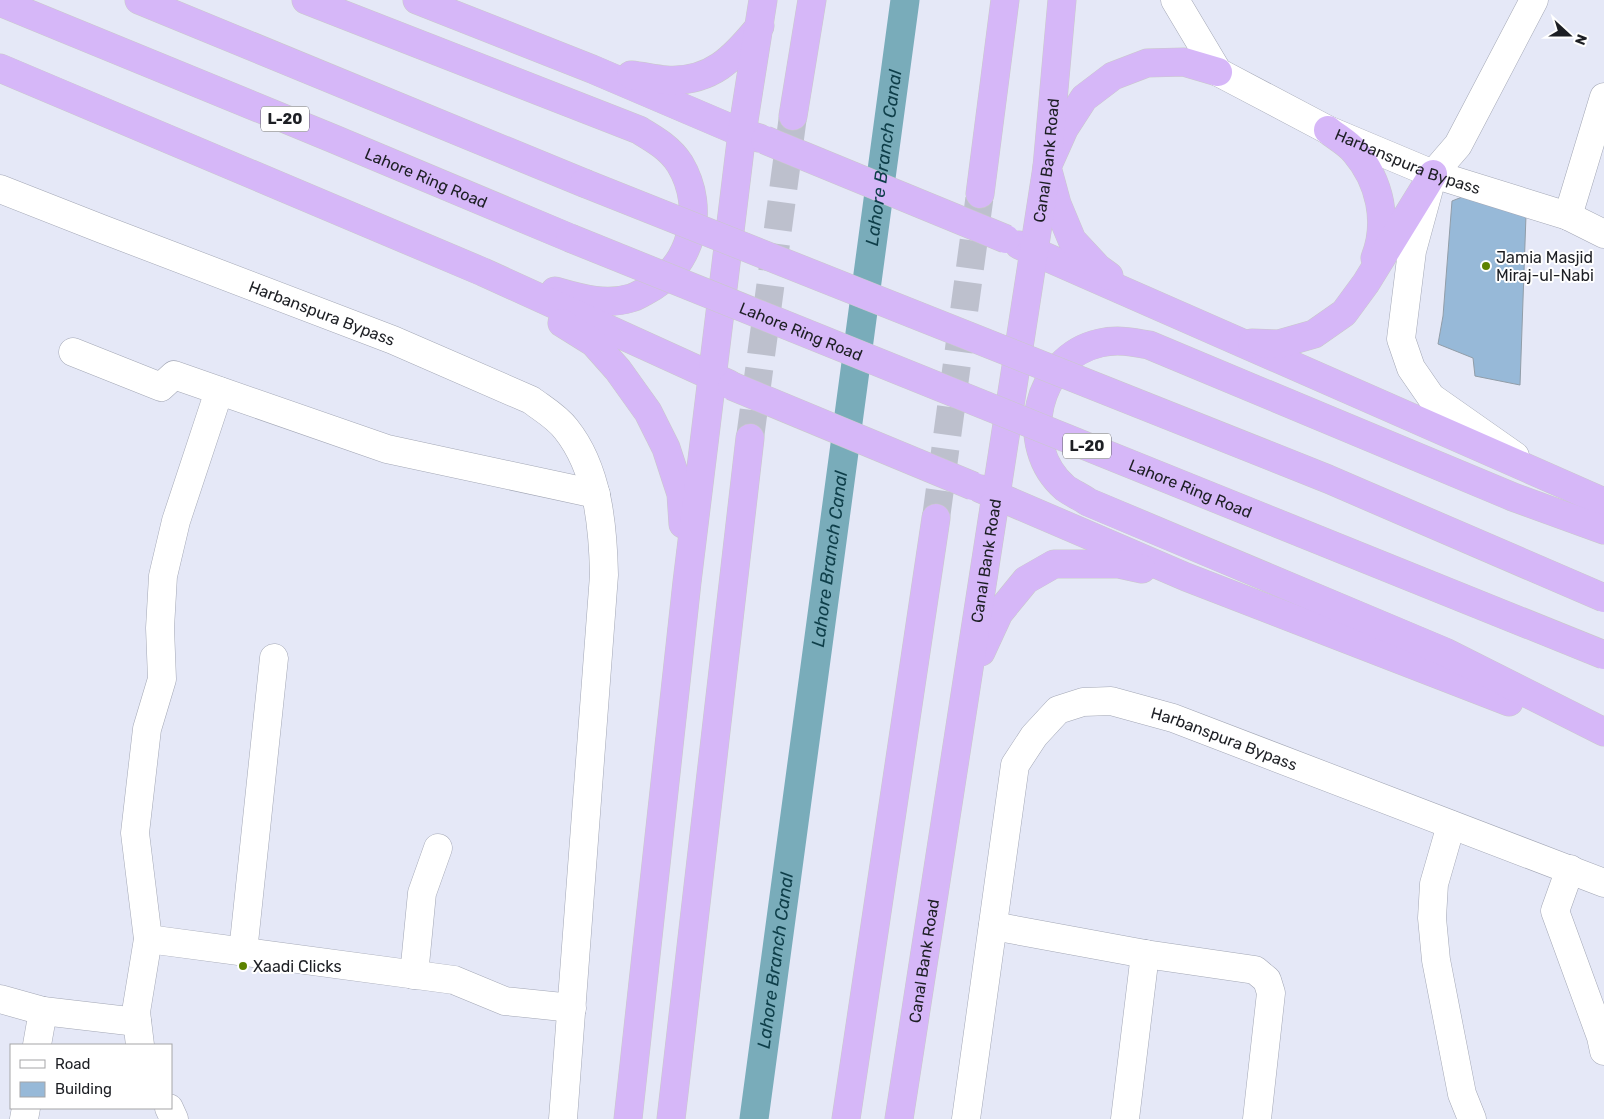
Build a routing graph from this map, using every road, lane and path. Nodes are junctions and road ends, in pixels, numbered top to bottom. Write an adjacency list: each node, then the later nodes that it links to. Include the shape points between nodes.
1 (139, 0): 41 (highway, bridge, via 584,183 1328,479)
2 (306, 0): 25 (highway, via 639,130 661,143 679,163 690,187 693,204 690,239 677,265 657,285 631,298 602,302)
3 (417, 0): 12 (highway)
4 (812, 0): 15 (highway)
5 (1005, 0): 21 (highway)
6 (1062, 0): 18 (highway, Canal Bank Road)
7 (1175, 0): 13 (street)
8 (1534, 0): 19 (street, via 1458,145)
9 (0, 2): 42 (highway, Lahore Ring Road / L-20, bridge, via 570,238)
10 (762, 13): 12 (highway, via 743,47 722,66 696,78 667,80); 17 (highway)
11 (0, 68): 25 (highway)
12 (592, 69): 17 (highway)
13 (1218, 72): 16 (street, Harbanspura Bypass); 18 (highway, via 1184,62 1147,64 1113,76 1084,98 1064,129)
14 (1604, 97): 22 (street)
15 (793, 116)
16 (1328, 130): 19 (street, Harbanspura Bypass); 26 (highway, via 1354,151 1373,179 1382,212 1379,247)
17 (754, 137): 24 (highway, bridge); 30 (highway)
18 (1047, 168): 24 (highway, Canal Bank Road); 27 (highway, via 1072,240 1098,268)
19 (1433, 174): 22 (street, Harbanspura Bypass); 26 (highway); 33 (street, via 1412,251 1401,339 1411,368 1431,397)
20 (0, 188): 35 (street, Harbanspura Bypass, via 393,340 531,400 566,428 585,462)
21 (980, 194)
22 (1568, 216): 23 (street, Harbanspura Bypass)
23 (1604, 234)
24 (1035, 252): 27 (highway); 34 (highway, Canal Bank Road)
25 (483, 272): 30 (highway); 40 (highway, via 594,343 648,412 666,448 681,494)
26 (1366, 283): 28 (highway, via 1344,313 1314,334 1279,344)
27 (1134, 294): 28 (highway)
28 (1243, 342): 33 (highway)
29 (73, 352): 31 (street, via 161,387 174,376)
30 (723, 381): 34 (highway, bridge); 40 (highway)
31 (219, 391): 35 (street, via 387,449); 52 (street, via 176,521 162,576 162,679 147,729 135,833)
32 (750, 438): 64 (highway)
33 (1541, 474): 36 (highway)
34 (985, 491): 39 (highway); 44 (highway, Canal Bank Road)
35 (596, 494): 57 (street, Harbanspura Bypass, via 604,576)
36 (1604, 502)
37 (936, 518): 65 (highway)
38 (1604, 530): 45 (highway, via 1513,497 1141,343 1125,340 1100,343 1076,353 1057,369 1044,391 1037,416 1038,443 1048,468 1065,488 1088,502 1445,652)
39 (1186, 577): 44 (highway, via 1119,564 1054,564 1026,580 999,613); 46 (highway)
40 (687, 582): 63 (highway)
41 (1604, 598)
42 (1604, 655)
43 (274, 658): 53 (street)
44 (968, 678): 66 (highway, Canal Bank Road)
45 (1604, 732)
46 (1604, 738)
47 (1451, 825): 49 (street, Harbanspura Bypass); 51 (street, Harbanspura Bypass, via 1173,718 1111,701 1083,702 1058,710 1034,736 1016,765); 70 (street, via 1434,884 1432,918 1436,960 1462,1094)
48 (438, 848): 55 (street, via 422,893)
49 (1570, 869): 50 (street, Harbanspura Bypass); 61 (street, via 1555,911)
50 (1604, 882)
51 (993, 926): 54 (street); 67 (street, Harbanspura Bypass)
52 (148, 939): 53 (street); 59 (street, via 136,1012)
53 (242, 952): 55 (street)
54 (1145, 954): 68 (street); 69 (street, via 1255,970 1267,980 1271,993)
55 (414, 975): 57 (street, via 454,980 505,1000)
56 (0, 999): 58 (street)
57 (572, 1008): 62 (street, Harbanspura Bypass)
58 (43, 1011): 59 (street); 60 (street)
59 (138, 1034)
60 (37, 1044)
61 (1604, 1051)
62 (563, 1119)
63 (628, 1119)
64 (671, 1119)
65 (846, 1119)
66 (899, 1119)
67 (966, 1119)
68 (1125, 1119)
69 (1257, 1119)
70 (1472, 1119)

